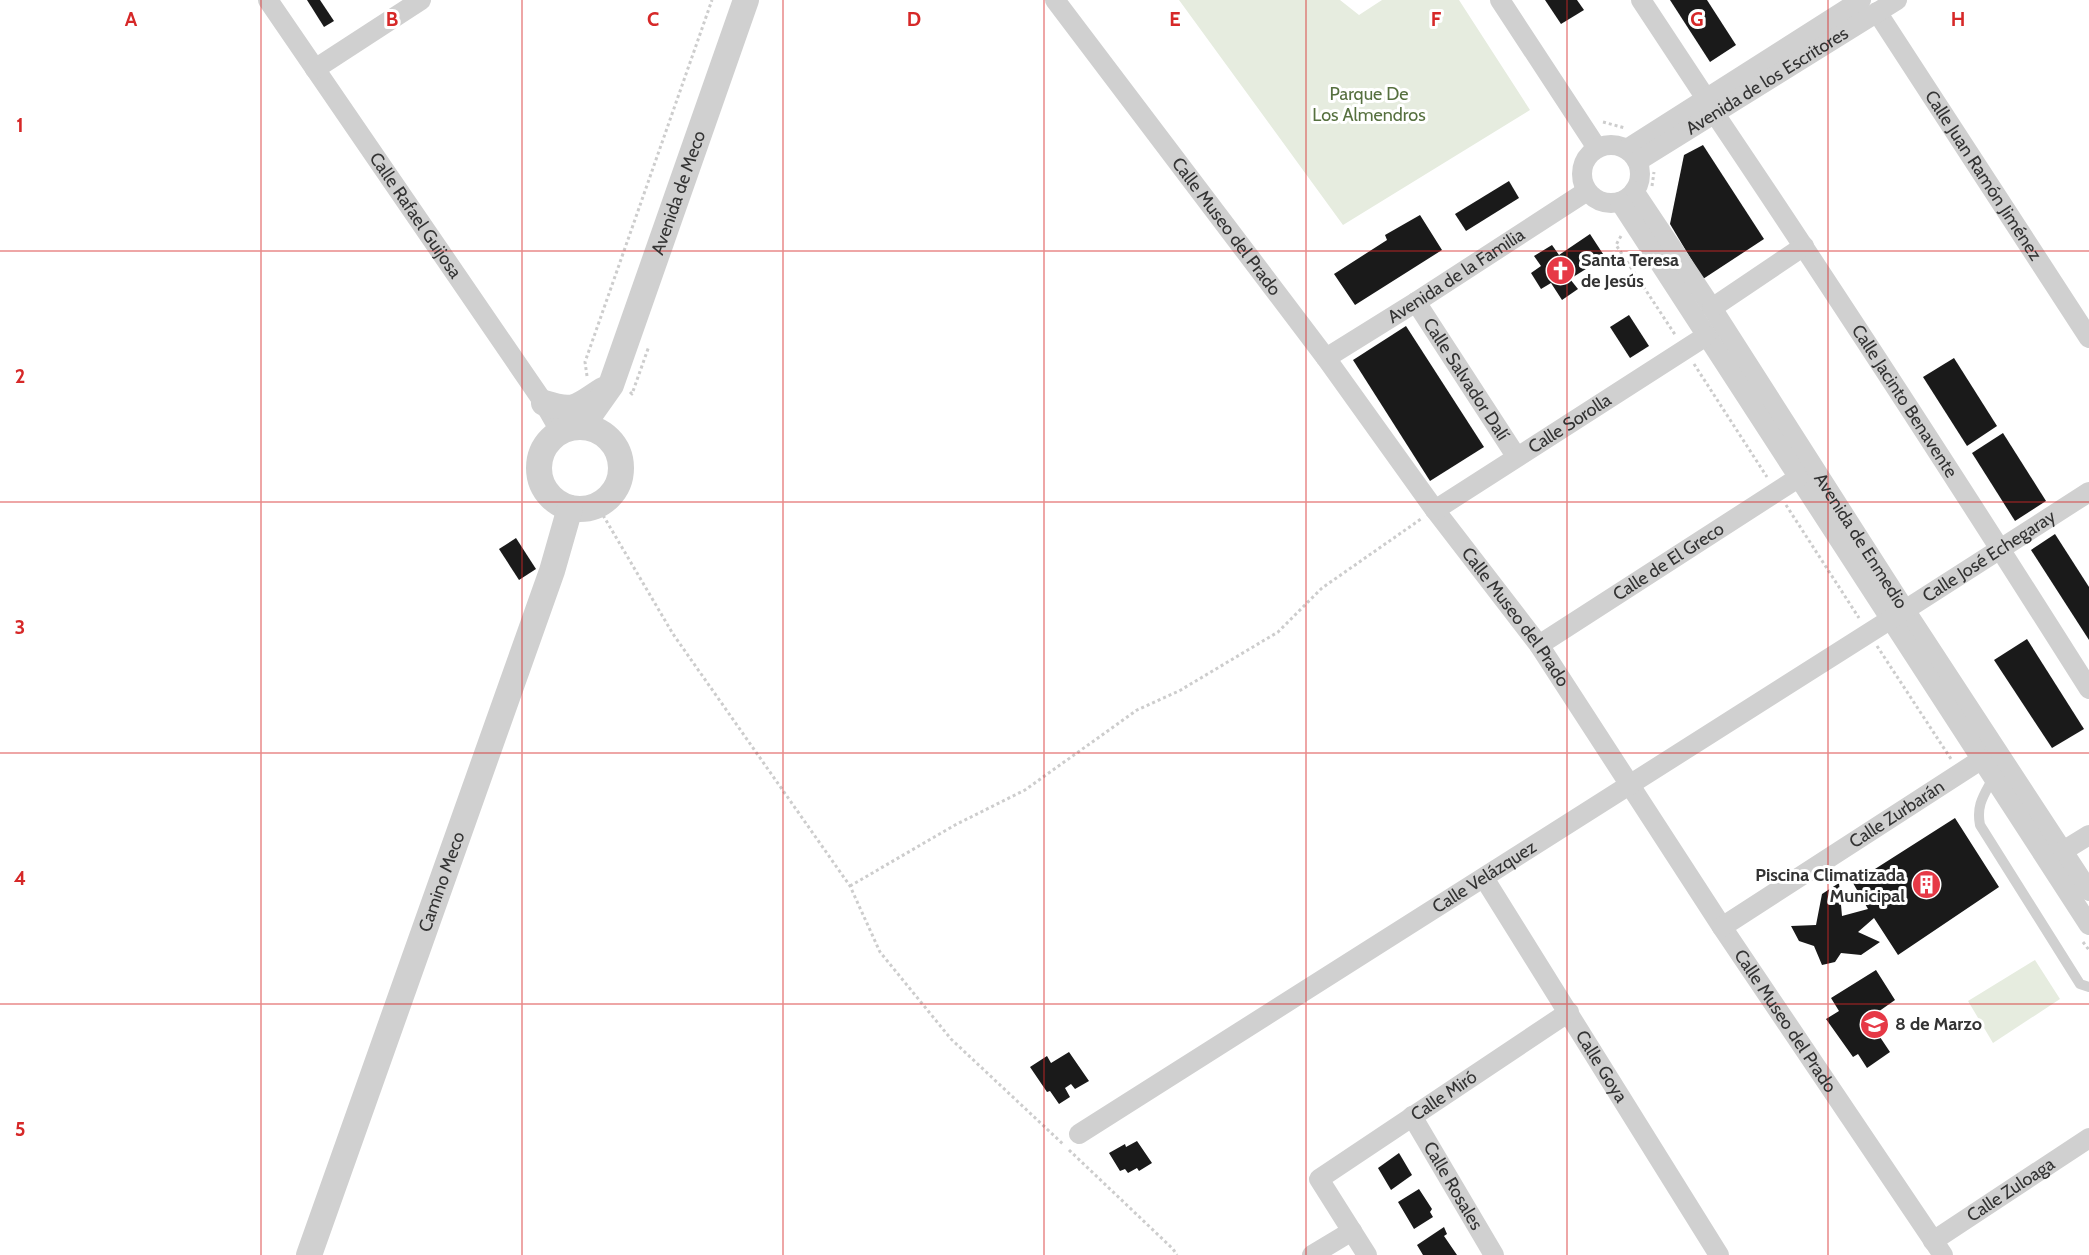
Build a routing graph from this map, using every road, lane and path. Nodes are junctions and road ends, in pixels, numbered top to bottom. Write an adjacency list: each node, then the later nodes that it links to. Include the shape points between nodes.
1 (268, 0): 11 (street, Calle Rafael Guijosa)
2 (421, 0): 11 (street)
3 (712, 0): 23 (path, via 585,362)
4 (746, 0): 23 (street, Avenida de Meco)
5 (1055, 0): 22 (street, Calle Museo del Prado)
6 (1500, 0): 13 (street)
7 (1641, 0): 12 (street, Calle Jacinto Benavente)
8 (1861, 0): 12 (street, Avenida de los Escritores)
9 (1897, 0): 10 (street, Avenida de los Escritores)
10 (1877, 12): 12 (street, Avenida de los Escritores); 21 (street, Calle Juan Ramón Jiménez)
11 (315, 69): 24 (street, Calle Rafael Guijosa)
12 (1711, 107): 14 (street, Avenida de los Escritores); 17 (street, Calle Jacinto Benavente)
13 (1597, 148): 14 (street, via 1611,144); 15 (street, via 1583,164 1581,173)
14 (1632, 155): 16 (street, via 1640,177)
15 (1587, 191): 16 (street, via 1601,202); 18 (street, Avenida de la Familia)
16 (1627, 196): 19 (street, Avenida de Enmedio); 20 (street, Avenida de Enmedio)
17 (1804, 246): 19 (street); 33 (street, Calle Jacinto Benavente)
18 (1416, 302): 22 (street, Avenida de la Familia); 27 (street, Calle Salvador Dalí)
19 (1712, 308): 34 (street, Avenida de Enmedio)
20 (1706, 336): 27 (street, Calle Sorolla); 28 (street, Avenida de Enmedio)
21 (2089, 338)
22 (1326, 358): 32 (street, Calle Museo del Prado)
23 (599, 382): 24 (street, via 576,408 565,410); 25 (street, Avenida de Meco); 26 (street, Avenida de Meco)
24 (544, 403): 25 (street, Calle Rafael Guijosa)
25 (571, 429): 26 (street, via 594,429); 31 (street, via 549,440 538,466 547,493)
26 (613, 443): 30 (street, via 619,454 620,478 607,499)
27 (1516, 456): 32 (street, Calle Sorolla)
28 (1798, 478): 34 (street, Avenida de Enmedio); 35 (street, Calle de El Greco)
29 (2089, 492): 33 (street, Calle José Echegaray)
30 (597, 506): 31 (street); 43 (path, via 673,634)
31 (570, 508): 54 (street, Camino Meco, via 552,571)
32 (1435, 510): 35 (street, Calle Museo del Prado); 43 (path, via 1322,588 1278,632 1179,692 1137,711 1024,790)
33 (2000, 548): 34 (street, Calle José Echegaray); 36 (street, Calle Jacinto Benavente)
34 (1898, 615): 37 (street, Avenida de Enmedio); 39 (street, Calle Velázquez); 41 (street, Avenida de Enmedio)
35 (1539, 645): 39 (street, Calle Museo del Prado)
36 (2089, 689)
37 (1982, 759): 38 (street, Avenida de Enmedio); 46 (street, Calle Zurbarán)
38 (1993, 778): 45 (street, Avenida de Enmedio); 47 (lane, via 1980,802 1980,825 2080,984)
39 (1630, 785): 42 (street, Calle Velázquez); 46 (street, Calle Museo del Prado)
40 (2089, 835): 41 (street)
41 (2063, 851): 44 (street, Avenida de Enmedio)
42 (1484, 878): 48 (street, Calle Goya); 50 (street, Calle Velázquez)
43 (850, 886): 55 (path, via 880,952 951,1039)
44 (2089, 891)
45 (2089, 925)
46 (1722, 927): 53 (street, Calle Museo del Prado)
47 (2089, 987)
48 (1569, 1012): 49 (street, Calle Miró); 59 (street, Calle Goya)
49 (1412, 1116): 52 (street, Calle Miró, via 1319,1179); 58 (street, Calle Rosales)
50 (1079, 1134)
51 (2089, 1138): 53 (street, Calle Zuloaga)
52 (1352, 1231): 56 (street); 57 (street)
53 (1933, 1249)
54 (309, 1255)
55 (1177, 1255)
56 (1312, 1255)
57 (1367, 1255)
58 (1494, 1255)
59 (1719, 1255)

